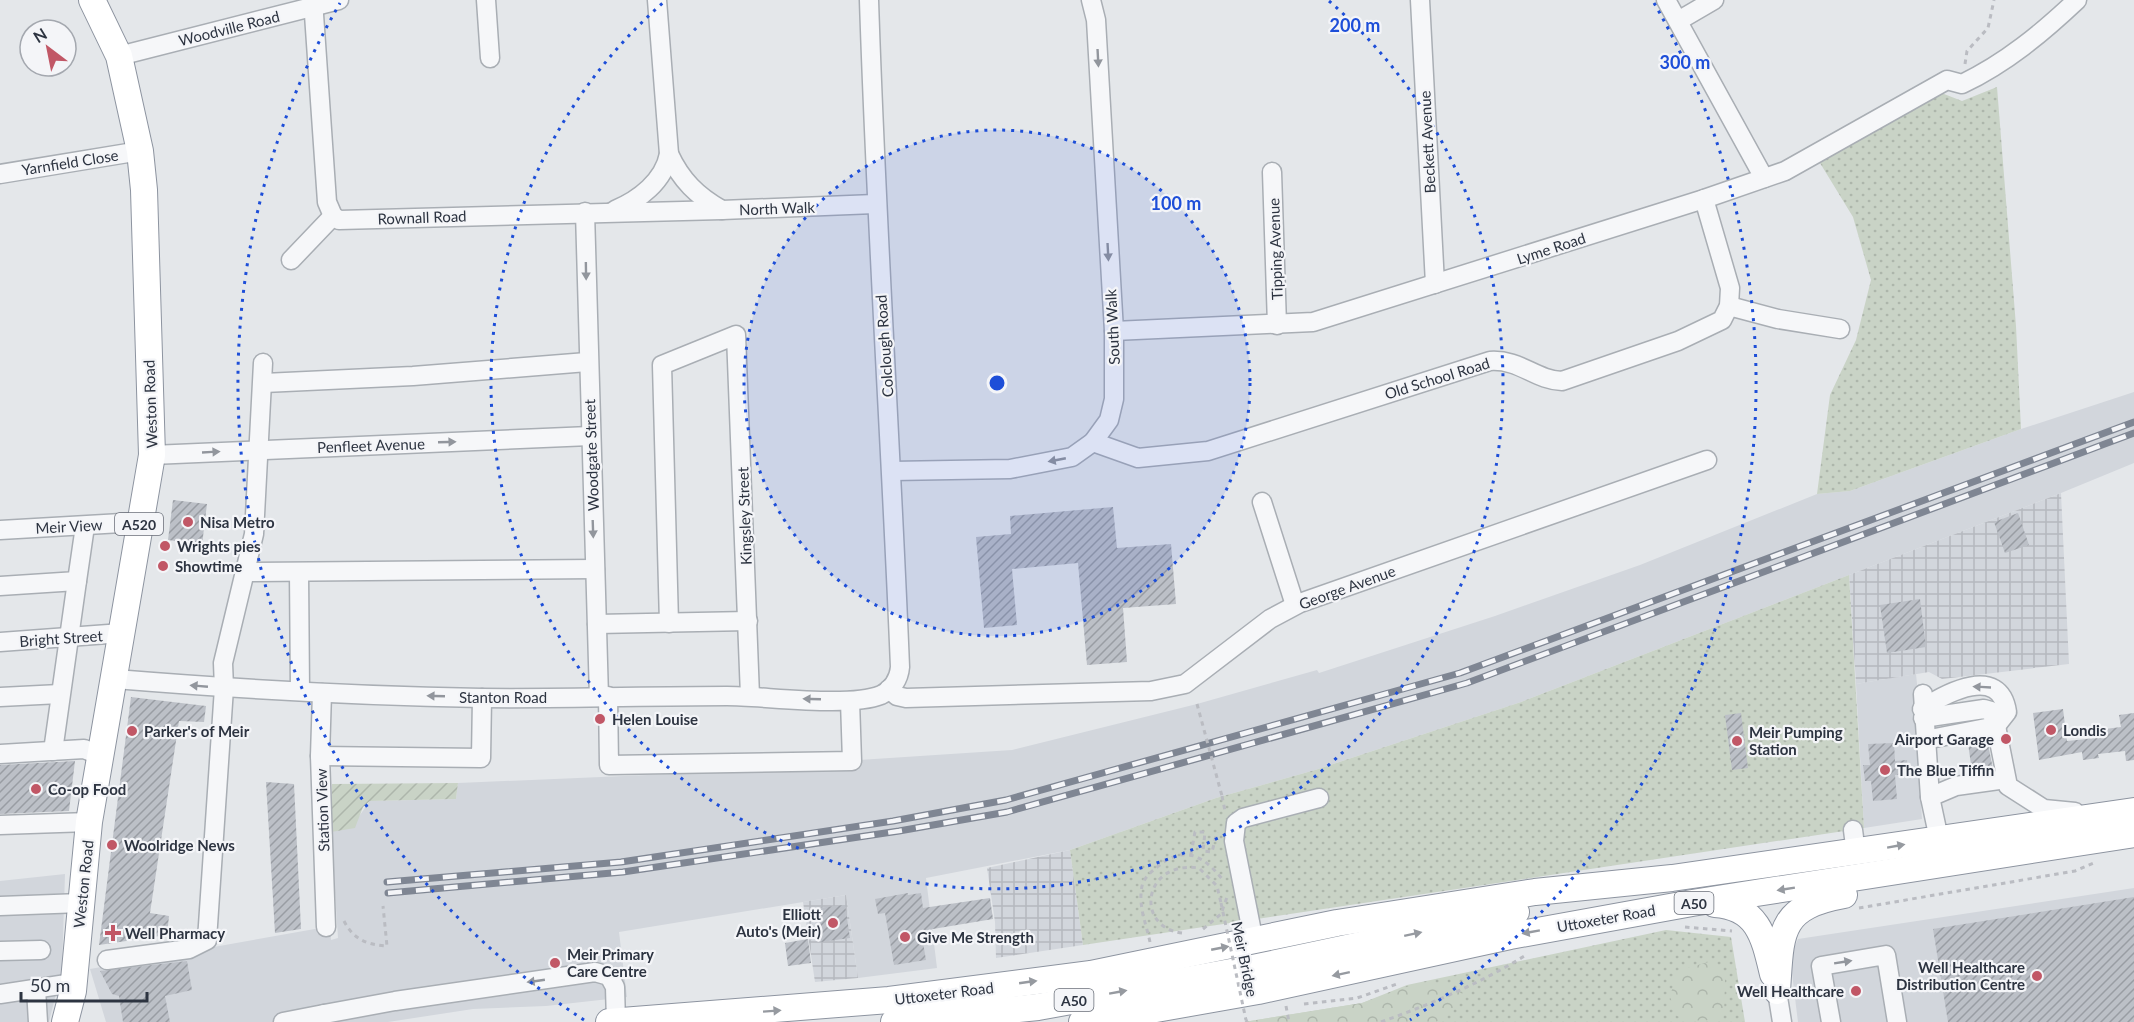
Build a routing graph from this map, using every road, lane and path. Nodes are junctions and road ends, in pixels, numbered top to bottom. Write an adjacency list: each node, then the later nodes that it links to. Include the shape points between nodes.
1 (92, 0): 14 (highway, Weston Road / A520)
2 (339, 0): 12 (street, Woodville Road)
3 (486, 0): 15 (street)
4 (657, 0): 18 (street, North Walk)
5 (868, 0): 23 (street, Colclough Road)
6 (1091, 0): 33 (street, South Walk, one-way to 33, via 1096,20)
7 (1420, 0): 29 (street, Beckett Avenue)
8 (1666, 0): 13 (street)
9 (1714, 0): 13 (street)
10 (1994, 0): 16 (path, via 1988,28 1967,51)
11 (2078, 0): 16 (street, via 2033,41)
12 (314, 4): 14 (street, Woodville Road); 27 (street, via 327,202)
13 (1678, 21): 21 (street)
14 (119, 56): 17 (highway, Weston Road / A520)
15 (490, 58)
16 (1962, 84): 21 (street, Lyme Road, via 1947,80 1820,153)
17 (140, 151): 20 (street, Yarnfield Close); 40 (highway, Weston Road / A520)
18 (669, 154): 24 (street, North Walk, via 681,177 706,201); 26 (street, North Walk, via 667,167 651,188)
19 (1272, 172): 31 (street, Tipping Avenue)
20 (0, 174)
21 (1764, 178): 22 (street, Lyme Road)
22 (1704, 199): 29 (street, Lyme Road); 30 (street, via 1730,288)
23 (875, 204): 24 (street, North Walk); 42 (street, Colclough Road)
24 (722, 210): 26 (street, Rownall Road)
25 (585, 212): 26 (street, Rownall Road); 27 (street, Rownall Road, via 339,220); 34 (street, Woodgate Street, one-way to 34)
26 (610, 212)
27 (333, 216): 28 (street)
28 (291, 260)
29 (1434, 284): 31 (street, Lyme Road, via 1313,322)
30 (1729, 306): 32 (street, via 1778,319); 38 (street, Old School Road, via 1722,320 1678,341 1562,381 1551,381 1515,362 1490,361 1208,451 1137,458)
31 (1277, 325): 33 (street, Lyme Road)
32 (1840, 328)
33 (1114, 332): 38 (street, South Walk, via 1114,399 1109,420)
34 (587, 362): 36 (street); 37 (street, Woodgate Street)
35 (263, 363): 36 (street)
36 (264, 383): 39 (street)
37 (590, 436): 39 (street, Penfleet Avenue, one-way to 37); 47 (street, Woodgate Street, one-way to 47)
38 (1094, 442): 42 (street, South Walk, one-way to 42, via 1072,457 1010,469)
39 (259, 449): 40 (street, Penfleet Avenue, one-way to 39); 48 (street, via 254,534)
40 (152, 455): 44 (highway, Weston Road / A520)
41 (1707, 460): 52 (street, George Avenue)
42 (892, 471): 61 (street, Colclough Road, via 901,524 900,667)
43 (1262, 502): 52 (street)
44 (139, 522): 45 (street, Meir View); 56 (highway, Weston Road / A520)
45 (85, 526): 46 (street, Meir View); 50 (street)
46 (0, 530)
47 (595, 569): 49 (street); 55 (street, Woodgate Street)
48 (246, 572): 49 (street); 60 (street, via 223,663)
49 (299, 573): 62 (street)
50 (77, 581): 51 (street); 57 (street)
51 (0, 586)
52 (1295, 605): 61 (street, George Avenue, via 1270,619 1185,684 1165,689 906,698)
53 (748, 621): 54 (street); 54 (street, Kingsley Street, via 736,335 662,366); 65 (street, Kingsley Street)
54 (669, 622): 55 (street)
55 (597, 624): 67 (street, Woodgate Street)
56 (122, 633): 57 (street, Bright Street); 59 (highway, Weston Road / A520)
57 (67, 638): 58 (street, Bright Street); 64 (street)
58 (0, 642)
59 (115, 679): 60 (street, Stanton Road, one-way to 59); 76 (highway, Weston Road / A520)
60 (224, 688): 62 (street, Stanton Road); 108 (street, via 207,940 189,949)
61 (889, 689): 69 (street, Stanton Road, via 881,695)
62 (300, 691): 63 (street, Stanton Road)
63 (322, 693): 68 (street, Stanton Road, one-way to 63); 77 (street, Station View)
64 (60, 694): 66 (street); 74 (street)
65 (750, 696): 67 (street, Stanton Road); 69 (street, Stanton Road, one-way to 65)
66 (0, 697)
67 (603, 697): 68 (street, Stanton Road); 69 (street, Woodgate Street, via 609,765 852,761)
68 (482, 698): 77 (street, via 481,758)
69 (850, 701)
70 (1197, 704): 79 (path, bridge)
71 (1923, 707): 72 (street, via 1984,709 1991,711); 72 (street, one-way to 71, via 2007,712 2005,700 1999,691 1989,687 1966,687 1946,693); 73 (street)
72 (1996, 726): 73 (street); 78 (street)
73 (1925, 740): 80 (street)
74 (53, 751): 75 (street); 76 (street, via 84,749)
75 (0, 754)
76 (102, 756): 84 (highway, Weston Road / A520)
77 (320, 756): 100 (street, Station View)
78 (2006, 778): 80 (street, via 1956,786); 83 (street, via 2008,786 2044,809)
79 (1222, 796)
80 (1930, 796): 88 (street)
81 (1319, 798): 104 (street, via 1236,823 1234,840)
82 (2134, 811): 83 (highway, A50)
83 (2098, 816): 88 (highway, A50)
84 (89, 822): 85 (street); 93 (highway, Weston Road / A520)
85 (0, 825)
86 (2134, 834): 89 (highway, Uttoxeter Road / A50)
87 (1214, 836): 90 (path, via 1212,852 1203,851 1205,832 1195,832)
88 (1939, 839): 92 (highway, A50, one-way to 88, via 1855,842)
89 (2064, 847): 94 (highway, Uttoxeter Road / A50, one-way to 94); 113 (highway, via 1906,884 1816,900 1797,911 1786,926)
90 (1191, 854): 102 (path, via 1209,863 1227,891 1221,914); 109 (path, via 1170,858 1152,871 1142,885 1140,906)
91 (2095, 863): 97 (path, via 2075,871)
92 (1672, 878): 104 (highway, Uttoxeter Road, via 1535,892 1337,923); 125 (highway, A50, one-way to 92, via 1038,1007 1253,968)
93 (81, 903): 95 (street); 111 (highway, Weston Road / A520)
94 (1692, 903): 101 (highway, via 1745,910); 126 (highway, Uttoxeter Road / A50, one-way to 126)
95 (0, 906)
96 (383, 906): 98 (path, via 387,946 356,938)
97 (1852, 910)
98 (342, 913)
99 (1679, 926): 101 (path)
100 (326, 927)
101 (1758, 929): 113 (highway, via 1767,947)
102 (1194, 931)
103 (1185, 933): 118 (path, Meir Bridge, bridge, via 1172,932 1163,925 1152,908 1152,888 1158,879 1176,868 1199,868 1217,886)
104 (1264, 939): 109 (highway, Uttoxeter Road, one-way to 104)
105 (41, 950): 106 (street)
106 (0, 951)
107 (1511, 956): 128 (path, via 1533,951 1502,970)
108 (107, 960)
109 (1153, 961): 124 (highway, Uttoxeter Road, one-way to 109, via 889,1000 1091,974)
110 (1402, 982): 127 (path, via 1357,998 1286,1004)
111 (73, 987): 112 (street); 120 (highway, Weston Road / A520); 121 (highway, Weston Road / A520)
112 (36, 989): 114 (street); 119 (street)
113 (1777, 991): 129 (street)
114 (0, 994)
115 (1251, 1011): 116 (path)
116 (1239, 1013)
117 (324, 1018): 122 (street); 124 (street, one-way to 117, via 615,987 609,976 595,972)
118 (1246, 1021)
119 (38, 1022)
120 (65, 1022)
121 (84, 1022)
122 (283, 1022)
123 (609, 1022): 124 (highway, Uttoxeter Road)
124 (616, 1022)
125 (894, 1022)
126 (1082, 1022)
127 (1289, 1022)
128 (1381, 1022)
129 (1782, 1022)
130 (1831, 1022): 131 (street, one-way to 131, via 1821,966 1886,955)
131 (1897, 1022)

